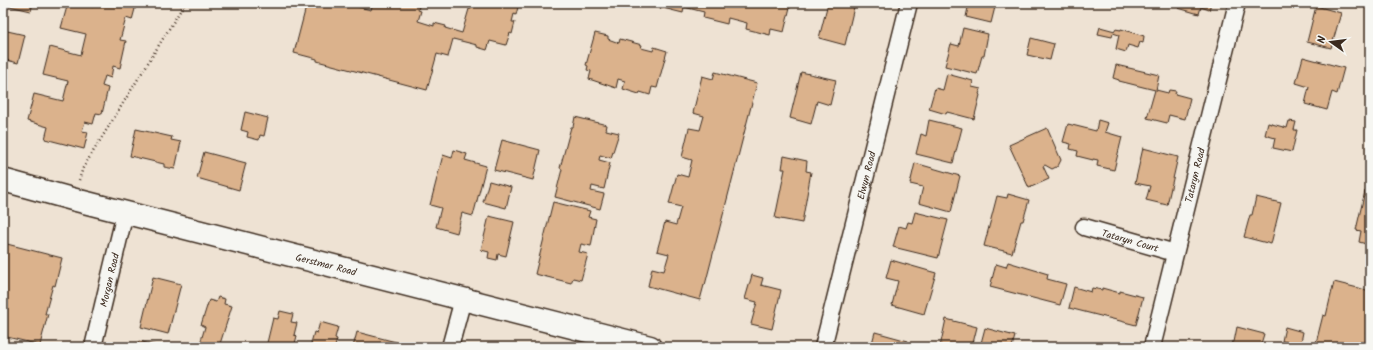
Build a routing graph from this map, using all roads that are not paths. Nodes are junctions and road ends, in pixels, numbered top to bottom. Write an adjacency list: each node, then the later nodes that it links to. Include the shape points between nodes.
1 (909, 3): 11 (street, Elwyn Road)
2 (1237, 3): 6 (street, Tataryn Road)
3 (3, 180): 4 (street, Gerstmar Road)
4 (125, 213): 7 (street, Gerstmar Road); 8 (street, Morgan Road)
5 (1084, 227): 6 (street, Tataryn Court)
6 (1175, 253): 12 (street, Tataryn Road)
7 (463, 299): 9 (street); 10 (street, Gerstmar Road)
8 (93, 347)
9 (450, 347)
10 (650, 347)
11 (823, 347)
12 (1152, 347)

